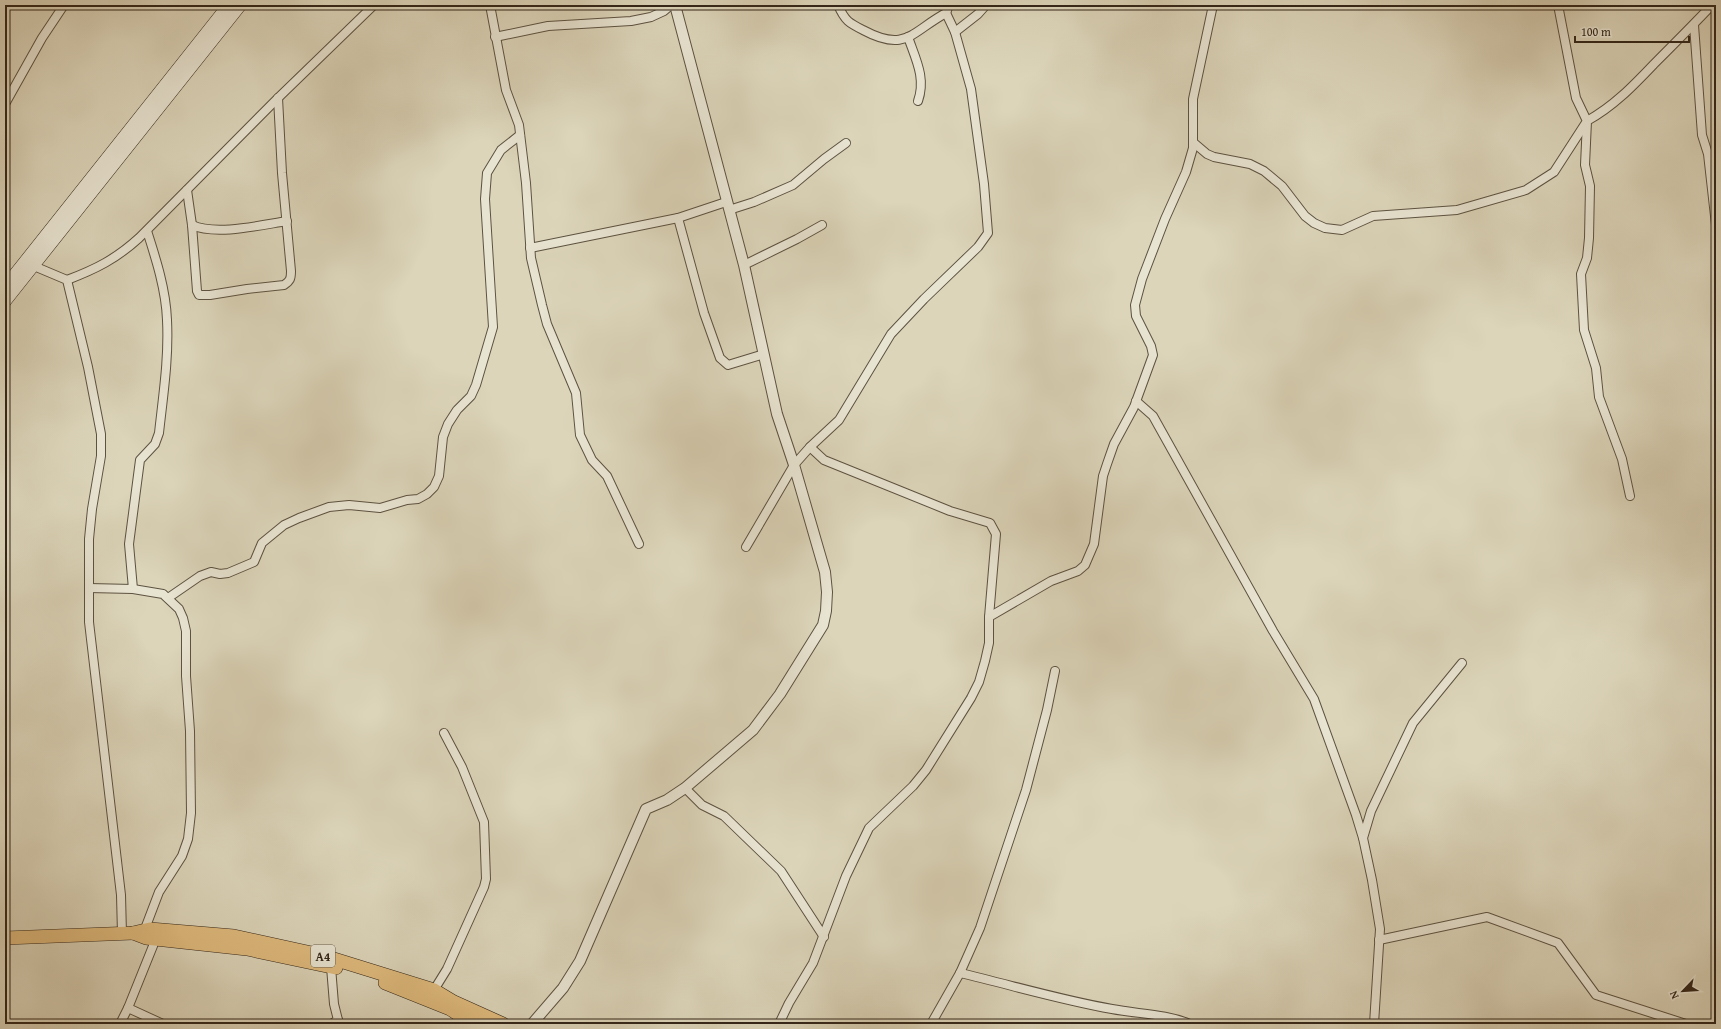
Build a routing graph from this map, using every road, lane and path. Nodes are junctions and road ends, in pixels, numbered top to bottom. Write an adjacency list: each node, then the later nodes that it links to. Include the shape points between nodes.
1 (64, 5): 21 (street, via 42,38)
2 (228, 5): 18 (main road)
3 (241, 5): 18 (main road)
4 (374, 5): 19 (street)
5 (490, 5): 16 (street)
6 (671, 5): 16 (street, via 651,17 631,21 548,26)
7 (675, 5): 28 (street)
8 (838, 5): 17 (street, via 847,21 881,39 898,41)
9 (986, 5): 15 (street)
10 (1213, 5): 25 (street, via 1194,99)
11 (1558, 5): 22 (street, via 1576,98)
12 (1712, 5): 14 (street)
13 (948, 9): 15 (street); 17 (street)
14 (1694, 25): 22 (street, via 1625,95); 33 (street, via 1702,136 1708,154)
15 (955, 32): 44 (street, via 971,89 988,233 978,247 891,334 839,420)
16 (495, 37): 23 (street, via 506,90 519,125)
17 (908, 37): 20 (street, via 921,78)
18 (174, 80): 27 (main road)
19 (278, 98): 26 (street); 30 (street)
20 (918, 101)
21 (5, 104)
22 (1587, 121): 25 (street, via 1554,172 1526,190 1457,210 1373,216 1342,230 1325,228 1314,223 1305,216 1282,186 1264,171 1250,164 1214,157); 46 (street, via 1585,165 1590,186 1587,258 1581,274 1584,330 1596,368 1599,396 1622,459)
23 (520, 135): 35 (street); 51 (street, via 501,150 487,173 485,199 493,327 476,385 471,396 448,424 443,437 439,476 434,487 418,500 407,500 380,508 349,505 329,507 284,524 262,543 254,562 228,573 211,572 200,576)
24 (846, 143): 28 (street, via 793,186 754,202)
25 (1194, 143): 43 (street, via 1186,172 1164,219 1136,299 1136,316 1154,352)
26 (186, 190): 31 (street); 34 (street)
27 (78, 203): 36 (main road); 38 (main road)
28 (728, 206): 29 (street); 37 (street)
29 (678, 218): 35 (street); 42 (street, via 704,313 720,358 728,365)
30 (287, 221): 31 (street, via 212,229 201,229); 31 (street, via 291,271 289,282 284,285 204,296 199,295 197,291)
31 (192, 225)
32 (822, 225): 37 (street)
33 (1716, 225)
34 (147, 231): 39 (street, via 103,266); 50 (street, via 164,295 167,320 166,361 159,433 155,444 140,460 129,544)
35 (530, 248): 47 (street, via 547,324 576,393 580,435 592,460 607,476)
36 (24, 261): 38 (street); 40 (main road)
37 (744, 265): 42 (street)
38 (35, 267): 39 (street); 41 (main road)
39 (67, 280): 49 (street, via 101,434 101,456 89,539)
40 (5, 286)
41 (6, 300)
42 (764, 354): 45 (street, via 777,414)
43 (1136, 401): 52 (street, via 1114,444 1103,476 1094,544 1085,565); 57 (street, via 1153,416 1273,631 1314,699)
44 (810, 447): 45 (street); 52 (street, via 824,460 950,511 990,523 996,534)
45 (794, 465): 48 (street); 56 (street, via 825,572 827,592 823,624 780,694 753,730)
46 (1630, 496)
47 (639, 544)
48 (746, 547)
49 (89, 588): 50 (street); 58 (street, via 89,622 121,895)
50 (133, 589): 51 (street, via 163,594)
51 (168, 598): 58 (street, via 179,609 186,631 190,826 182,856)
52 (989, 617): 60 (street, via 989,643 985,661 971,698 926,770 869,828 846,876)
53 (1462, 663): 57 (street, via 1413,723 1371,811)
54 (1055, 671): 64 (street, via 1024,797 980,928)
55 (444, 734): 65 (street, via 462,767 484,822 486,879 447,969)
56 (685, 788): 60 (street, via 702,805 724,816 781,871); 73 (street, via 667,800 646,809 580,961 563,988)
57 (1363, 838): 62 (street, via 1380,929)
58 (135, 934): 59 (highway, A4); 61 (highway, A4)
59 (158, 935): 63 (highway, A4, via 247,949); 65 (highway, A4, via 234,936 321,955); 67 (street)
60 (824, 937): 74 (street, via 813,963)
61 (5, 938)
62 (1379, 940): 77 (street); 78 (street, via 1487,917 1558,943 1596,995)
63 (331, 967): 66 (highway, A4); 68 (street)
64 (960, 973): 75 (street); 76 (street, via 1079,1002 1179,1019)
65 (434, 990): 66 (highway, A4)
66 (452, 1005): 71 (highway, A4); 72 (highway, A4)
67 (128, 1008): 69 (street); 70 (street)
68 (336, 1023)
69 (120, 1024)
70 (163, 1024)
71 (473, 1024)
72 (503, 1024)
73 (532, 1024)
74 (779, 1024)
75 (931, 1024)
76 (1190, 1024)
77 (1374, 1024)
78 (1686, 1024)

